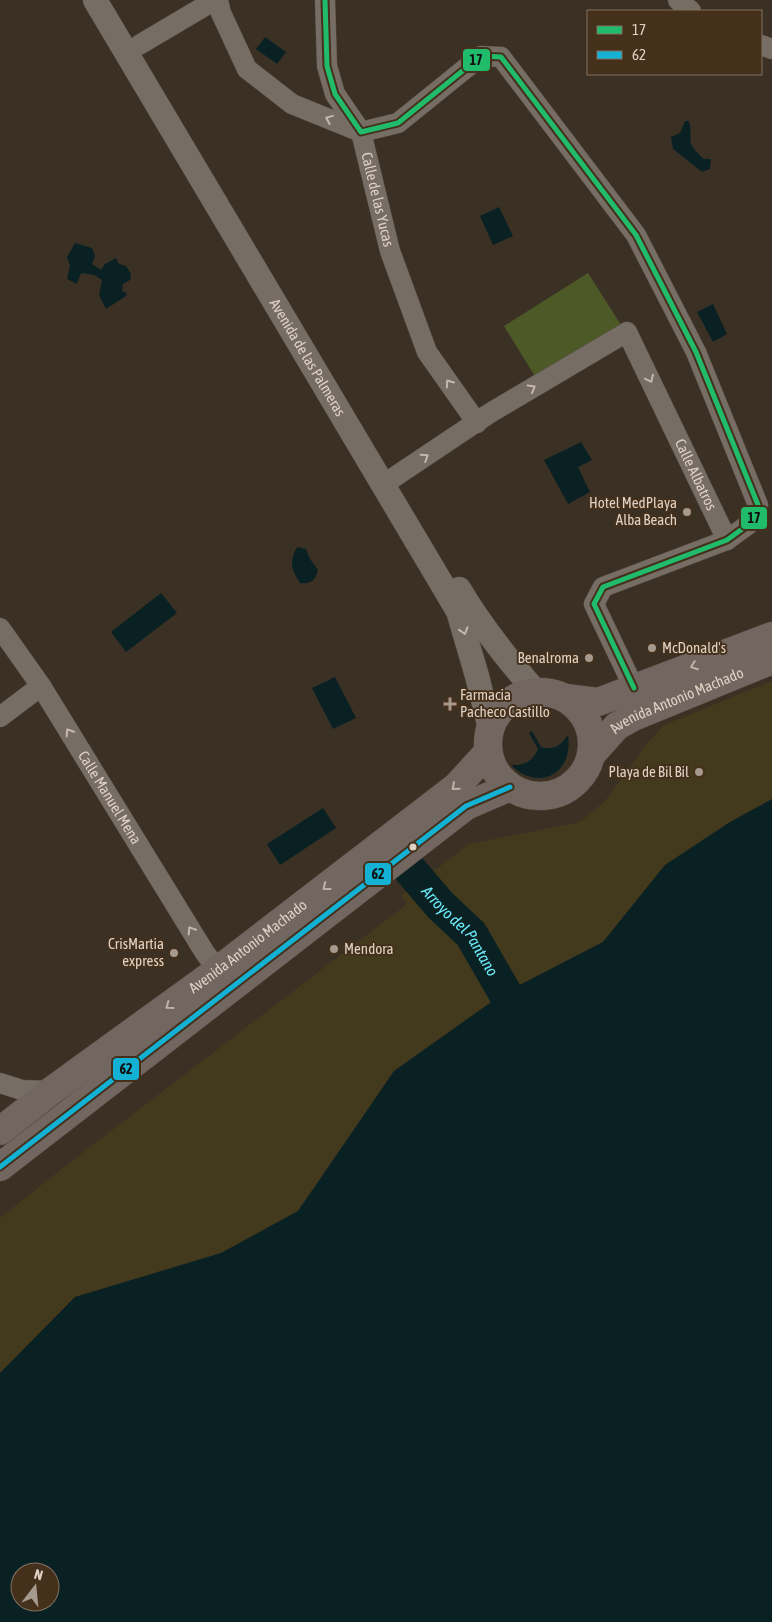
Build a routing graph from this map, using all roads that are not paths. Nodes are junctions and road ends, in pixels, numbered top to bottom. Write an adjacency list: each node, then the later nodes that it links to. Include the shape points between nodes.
1 (95, 0): 10 (street, Avenida de las Palmeras)
2 (112, 0): 7 (street, Avenida de las Palmeras)
3 (217, 0): 7 (street); 8 (street, Calle de las Yucas, one-way to 3, via 292,104 247,69)
4 (325, 0): 8 (street, via 327,66 335,94)
5 (678, 0): 6 (street)
6 (690, 10)
7 (139, 45): 10 (street, Avenida de las Palmeras)
8 (361, 132): 9 (street, Calle de las Yucas, one-way to 8, via 427,352 390,251); 11 (street, via 398,123 481,56 501,57 636,235 696,352 758,505 753,521)
9 (483, 418): 10 (street, Calle Albatros, one-way to 9); 11 (street, Calle Albatros, one-way to 11, via 627,332)
10 (389, 480): 17 (street, Avenida de las Palmeras, via 467,602); 20 (street, Avenida de las Palmeras, one-way to 20, via 458,611 477,676)
11 (727, 540): 16 (street, via 602,587 594,604)
12 (0, 628): 15 (street, Calle Manuel Mena)
13 (772, 636): 16 (main road, Avenida Antonio Machado, one-way to 16)
14 (772, 660): 21 (main road, Avenida Antonio Machado, via 633,717 617,726)
15 (41, 686): 19 (street); 23 (street, Calle Manuel Mena, one-way to 15)
16 (634, 688): 18 (main road, Avenida Antonio Machado, via 598,702)
17 (536, 692): 18 (main road); 20 (main road, via 506,704 495,716)
18 (564, 698): 21 (main road, via 578,708 587,722 592,738)
19 (0, 717)
20 (489, 740): 22 (main road, via 492,766); 23 (main road, Avenida Antonio Machado, one-way to 23, via 457,786)
21 (591, 755): 22 (main road, via 585,771 560,793 526,795)
22 (510, 788): 29 (main road, Avenida Antonio Machado, via 466,806)
23 (218, 970): 26 (main road, Avenida Antonio Machado, one-way to 26)
24 (0, 1083): 25 (street)
25 (22, 1090): 26 (street); 27 (street)
26 (51, 1091): 28 (main road, Avenida Antonio Machado)
27 (0, 1100)
28 (0, 1132)
29 (0, 1167)

